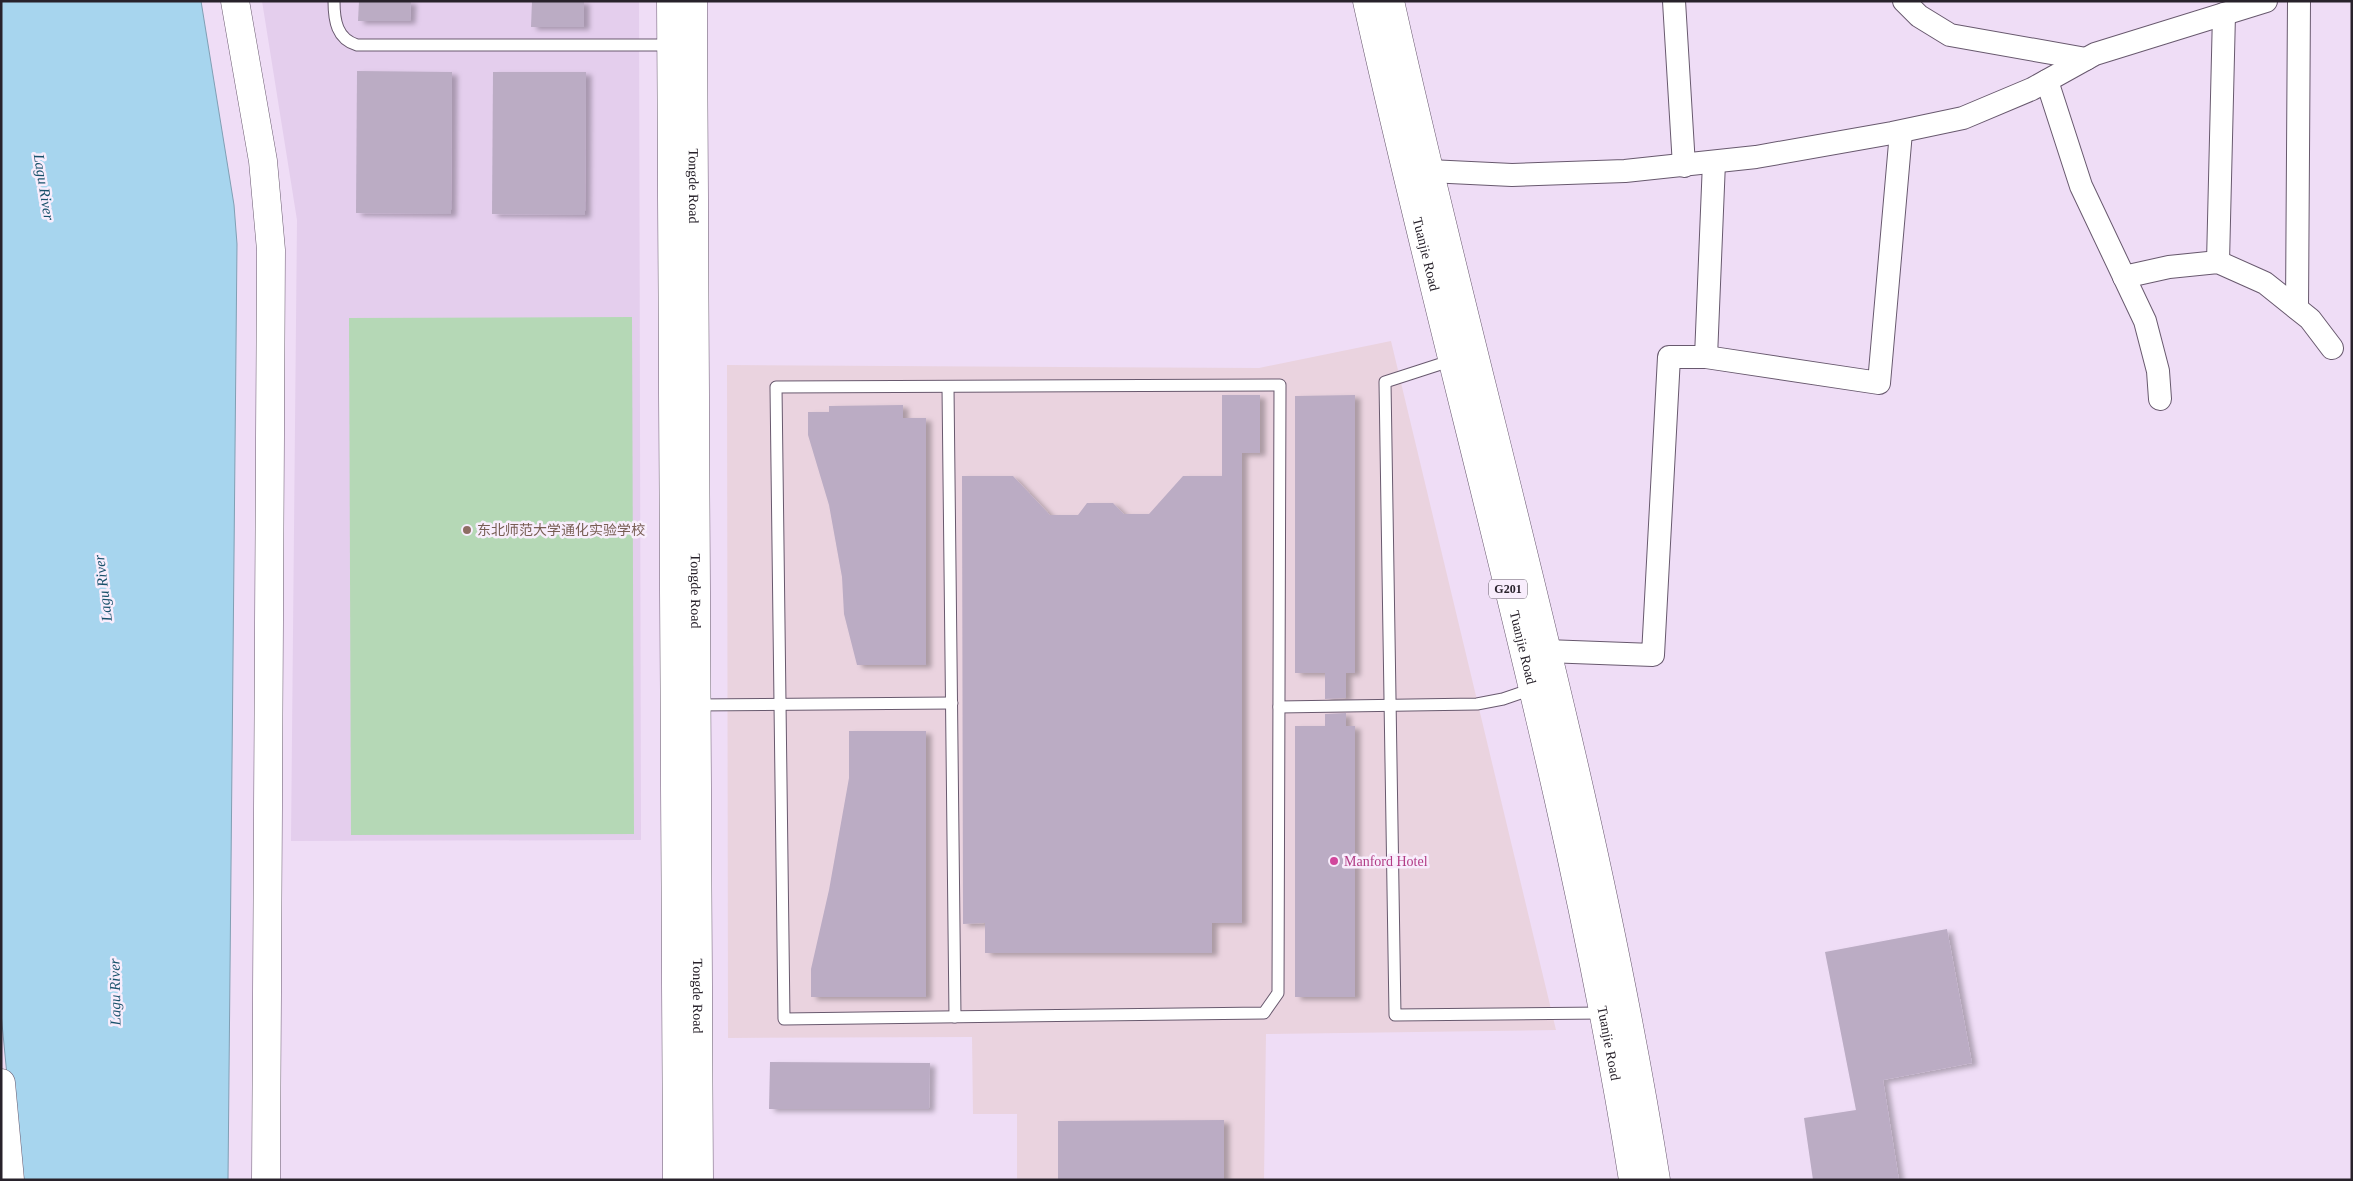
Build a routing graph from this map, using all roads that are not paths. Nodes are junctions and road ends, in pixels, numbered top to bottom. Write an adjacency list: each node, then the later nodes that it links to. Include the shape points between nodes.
1 (235, 1): 38 (main road, via 263,161 271,250)
2 (334, 1): 12 (lane, via 339,33 357,45)
3 (672, 1): 12 (main road, Tongde Road)
4 (693, 1): 31 (main road, Tongde Road)
5 (1367, 1): 24 (main road, Tuanjie Road / G201, via 1420,235)
6 (1390, 1): 18 (main road, Tuanjie Road / G201)
7 (1674, 1): 17 (street)
8 (1904, 1): 13 (street, via 1919,16 1950,35)
9 (2266, 1): 11 (street)
10 (2299, 1): 21 (street)
11 (2224, 14): 13 (street); 19 (street)
12 (672, 45): 39 (main road, Tongde Road)
13 (2086, 59): 14 (street)
14 (2047, 81): 15 (street, via 1963,118); 20 (street, via 2081,186)
15 (1901, 132): 16 (street); 23 (street, via 1879,383)
16 (1714, 162): 17 (street); 23 (street)
17 (1684, 166): 18 (street, via 1568,174)
18 (1428, 171): 27 (main road, Tuanjie Road / G201)
19 (2218, 262): 20 (street, via 2169,267); 21 (street, via 2265,283)
20 (2124, 277): 26 (street, via 2145,321 2158,371)
21 (2297, 308): 22 (street, via 2310,319)
22 (2332, 348)
23 (1706, 358): 27 (street, via 1669,357 1653,655)
24 (1453, 360): 28 (main road, Tuanjie Road / G201); 32 (lane, via 1385,382)
25 (948, 387): 29 (lane); 30 (lane, via 776,387); 33 (lane, via 1280,385)
26 (2160, 399)
27 (1546, 651): 42 (main road, Tuanjie Road / G201, via 1605,904)
28 (1532, 689): 32 (lane, via 1478,704); 34 (main road, Tuanjie Road / G201)
29 (952, 703): 30 (lane); 35 (lane)
30 (780, 704): 31 (lane); 35 (lane, via 784,1019)
31 (696, 705): 40 (main road, Tongde Road)
32 (1390, 705): 33 (lane); 34 (lane, via 1395,1016)
33 (1279, 707): 35 (lane, via 1278,993 1264,1013)
34 (1604, 1012): 41 (main road, Tuanjie Road / G201)
35 (956, 1017)
36 (1, 1083): 37 (main road)
37 (10, 1180)
38 (266, 1180)
39 (678, 1180)
40 (699, 1180)
41 (1633, 1180)
42 (1656, 1180)

